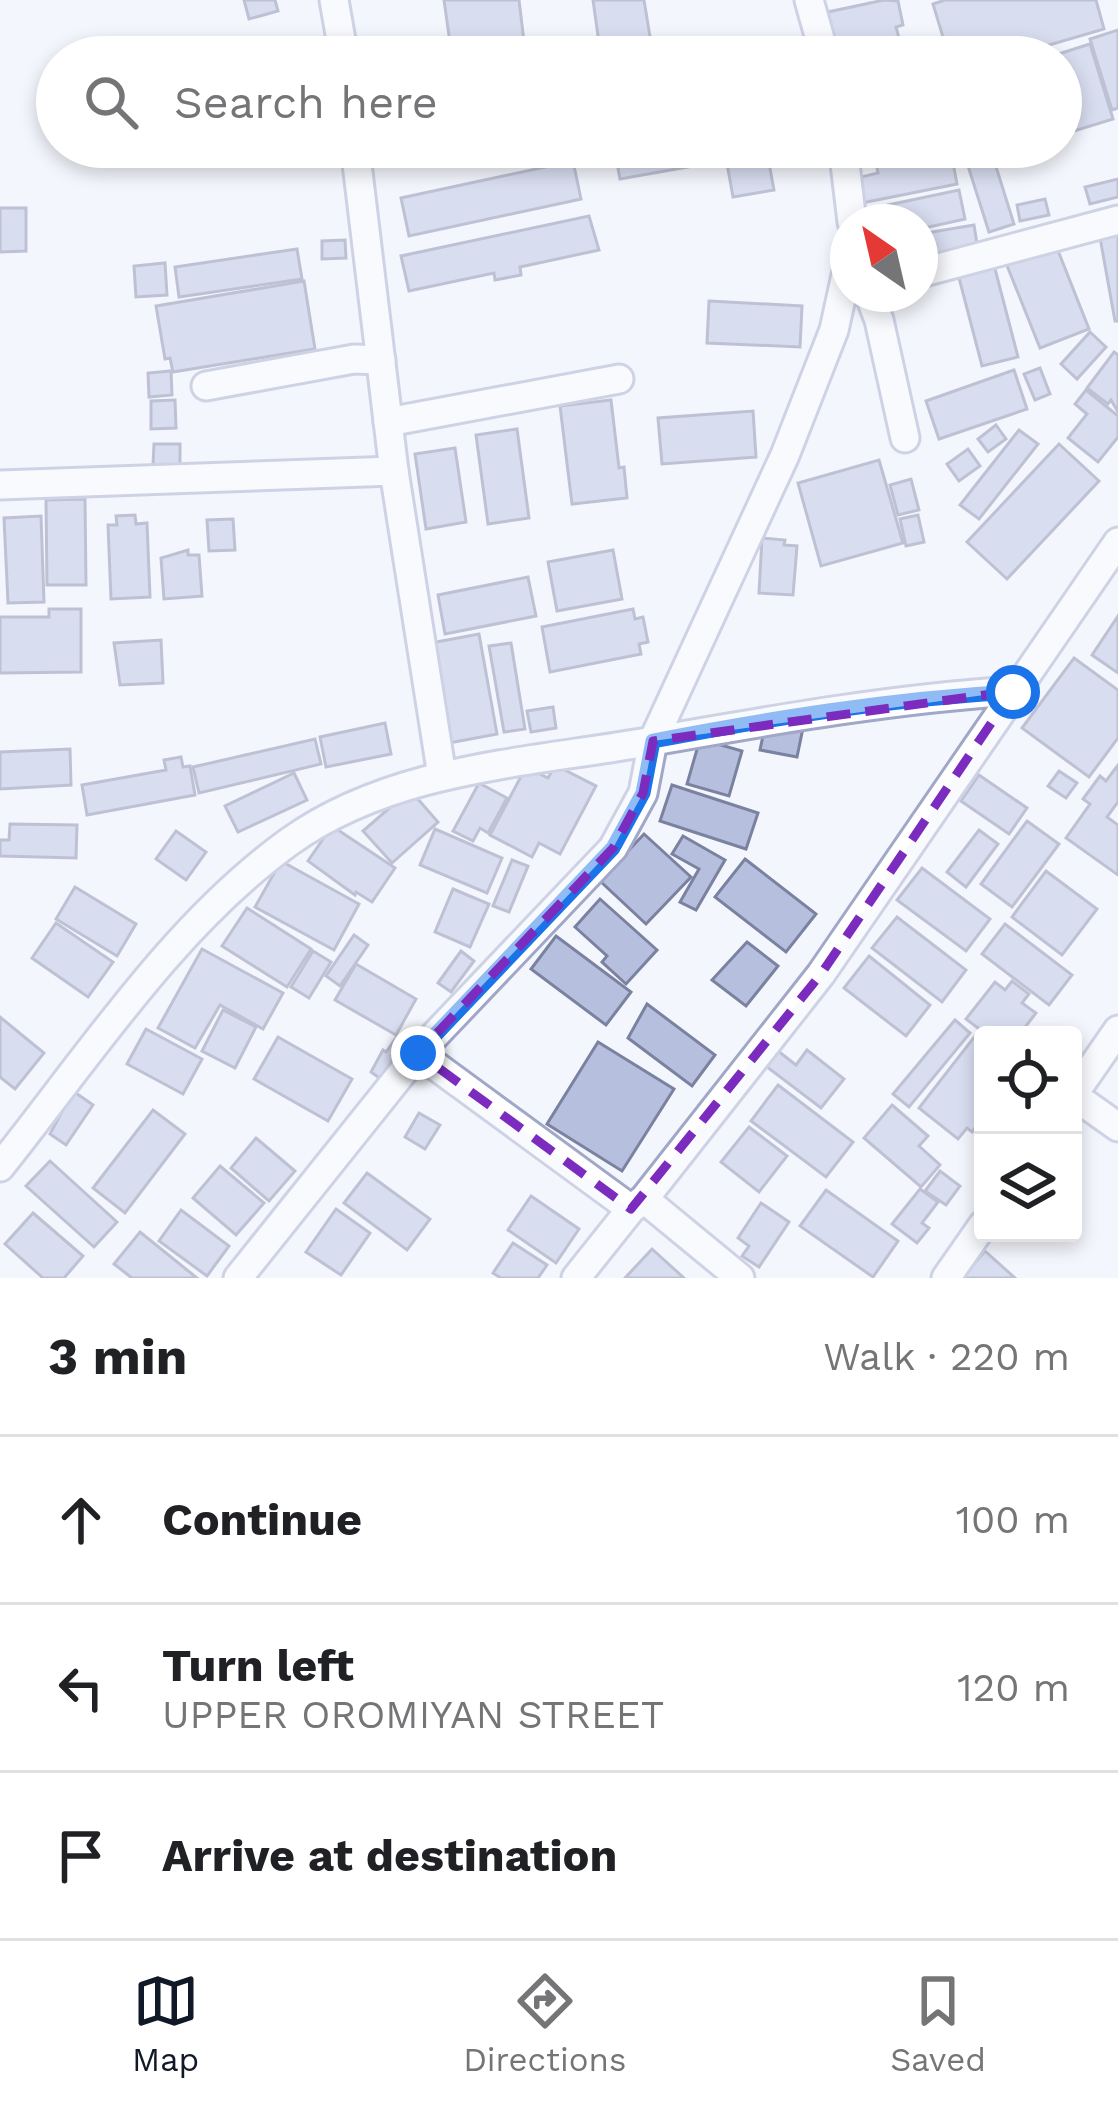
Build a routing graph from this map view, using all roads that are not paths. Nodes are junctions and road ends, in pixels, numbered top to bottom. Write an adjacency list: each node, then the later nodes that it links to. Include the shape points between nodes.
1 (334, 0): 3 (street)
2 (809, 0): 4 (street)
3 (340, 36)
4 (819, 36)
5 (358, 168): 12 (street)
6 (846, 168): 7 (street)
7 (850, 204)
8 (1118, 220): 9 (street)
9 (938, 268)
10 (842, 312): 21 (street)
11 (872, 312): 16 (street)
12 (381, 360): 14 (street); 15 (street)
13 (619, 379): 15 (street)
14 (206, 386)
15 (388, 422): 17 (street)
16 (905, 438)
17 (394, 471): 18 (street); 22 (street)
18 (0, 485)
19 (1118, 542): 20 (street)
20 (1013, 692): 21 (street, via 904,699); 29 (street, via 821,974)
21 (653, 741): 22 (street); 24 (street, via 643,793 613,848)
22 (442, 776): 28 (street, via 325,819 205,911)
23 (1118, 1030): 25 (street)
24 (418, 1053): 29 (street); 31 (street)
25 (1082, 1082)
26 (1082, 1101): 27 (street)
27 (1118, 1127)
28 (0, 1167)
29 (638, 1204): 32 (street); 33 (street)
30 (974, 1238): 34 (street)
31 (238, 1278)
32 (576, 1278)
33 (740, 1278)
34 (946, 1278)

